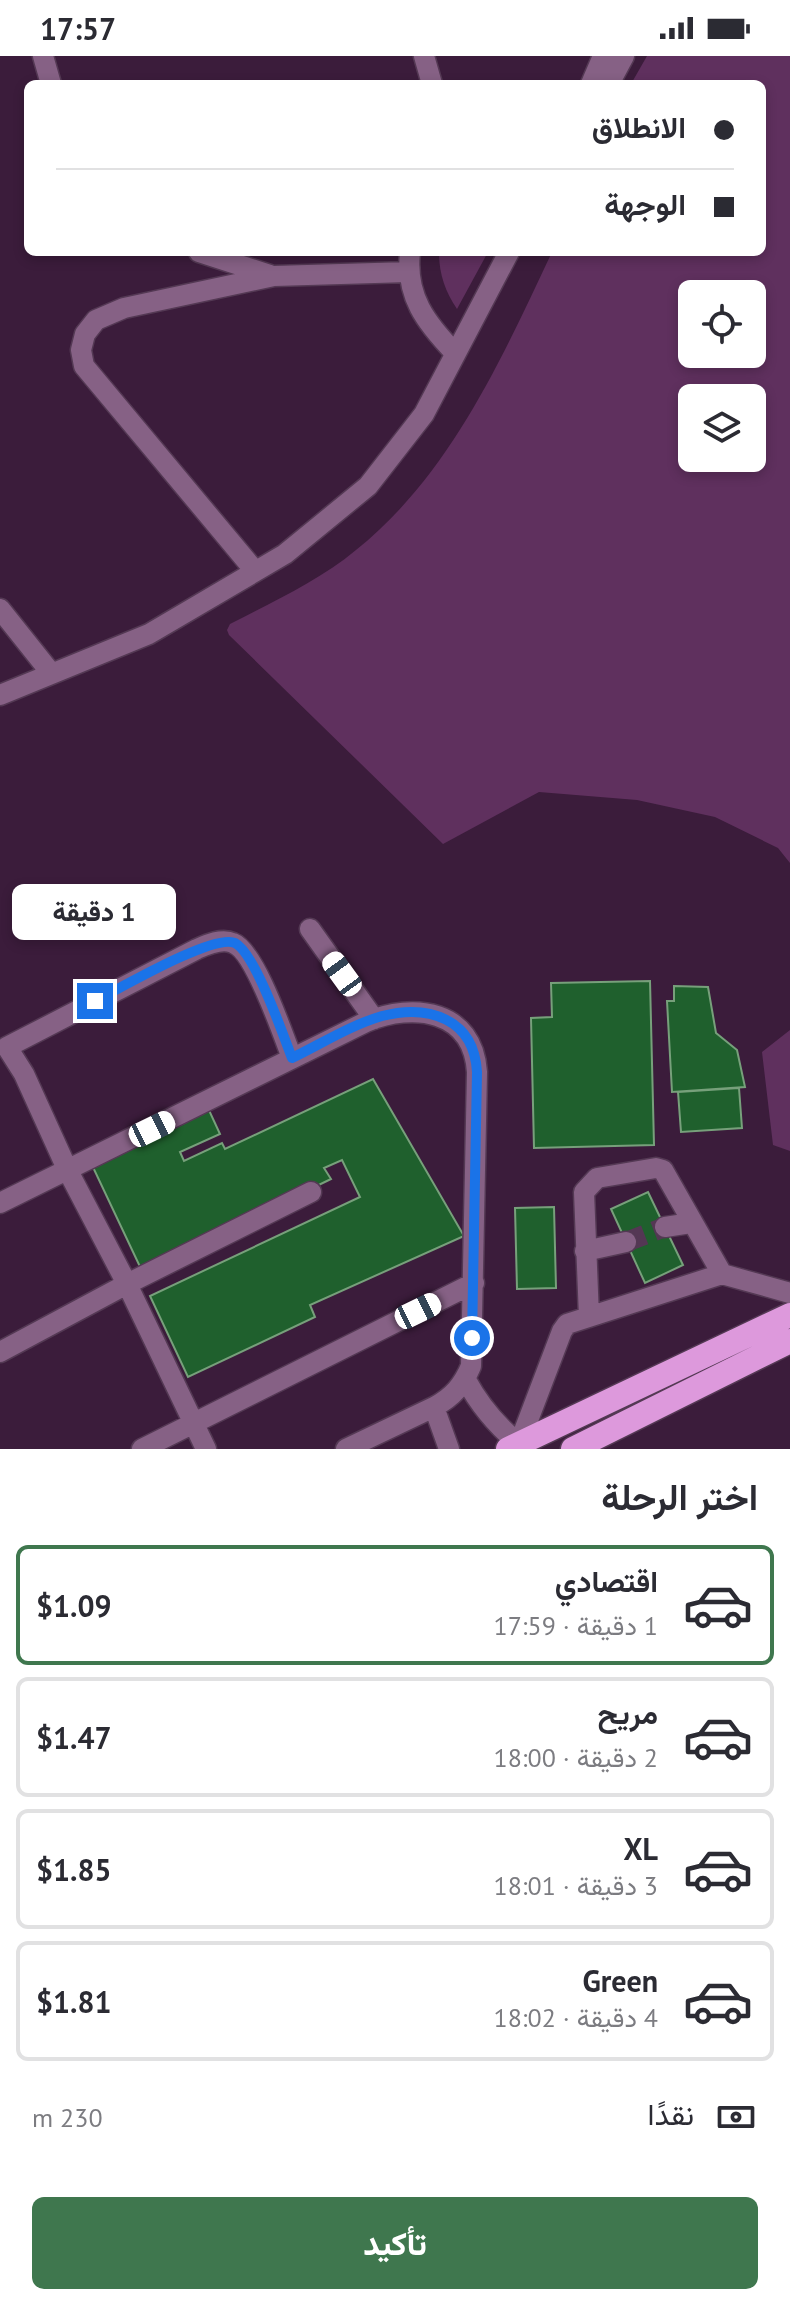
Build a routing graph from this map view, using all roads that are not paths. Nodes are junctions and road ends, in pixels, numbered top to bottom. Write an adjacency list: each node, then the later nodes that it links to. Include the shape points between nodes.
1 (43, 56): 5 (street)
2 (424, 56): 6 (street)
3 (603, 56): 7 (street)
4 (624, 56): 8 (street)
5 (50, 80)
6 (431, 80)
7 (593, 80)
8 (611, 80)
9 (212, 256): 12 (street)
10 (507, 256): 13 (street)
11 (409, 262): 12 (street); 13 (street, via 428,325)
12 (274, 276): 14 (street, via 124,308 96,320 81,350 84,366)
13 (455, 353): 14 (street, via 424,414 368,486 285,554)
14 (255, 571): 16 (street, via 149,634)
15 (0, 609): 16 (street)
16 (51, 673): 17 (street)
17 (0, 695)
18 (310, 929): 19 (street)
19 (374, 1019): 21 (street); 30 (street, via 414,1013 447,1020 464,1032 474,1051)
20 (3, 1042): 21 (street, via 197,949 228,942 243,949 255,968); 22 (street, via 24,1074)
21 (292, 1058): 22 (street)
22 (68, 1171): 24 (street); 31 (street)
23 (311, 1192): 31 (street)
24 (0, 1203)
25 (691, 1223): 26 (street); 28 (street, via 660,1169 597,1178 584,1192); 29 (street)
26 (665, 1227)
27 (626, 1242): 28 (street)
28 (585, 1251): 34 (street)
29 (722, 1274): 32 (street); 34 (street)
30 (474, 1283): 37 (street); 39 (street)
31 (127, 1284): 36 (street); 39 (street)
32 (790, 1293)
33 (790, 1315): 40 (highway)
34 (589, 1317): 40 (street, via 564,1327)
35 (790, 1341): 45 (highway)
36 (0, 1352)
37 (466, 1380): 38 (street); 40 (street)
38 (434, 1407): 43 (street); 44 (street)
39 (192, 1424): 41 (street); 42 (street)
40 (514, 1446)
41 (142, 1449)
42 (206, 1449)
43 (346, 1449)
44 (449, 1449)
45 (573, 1449)

